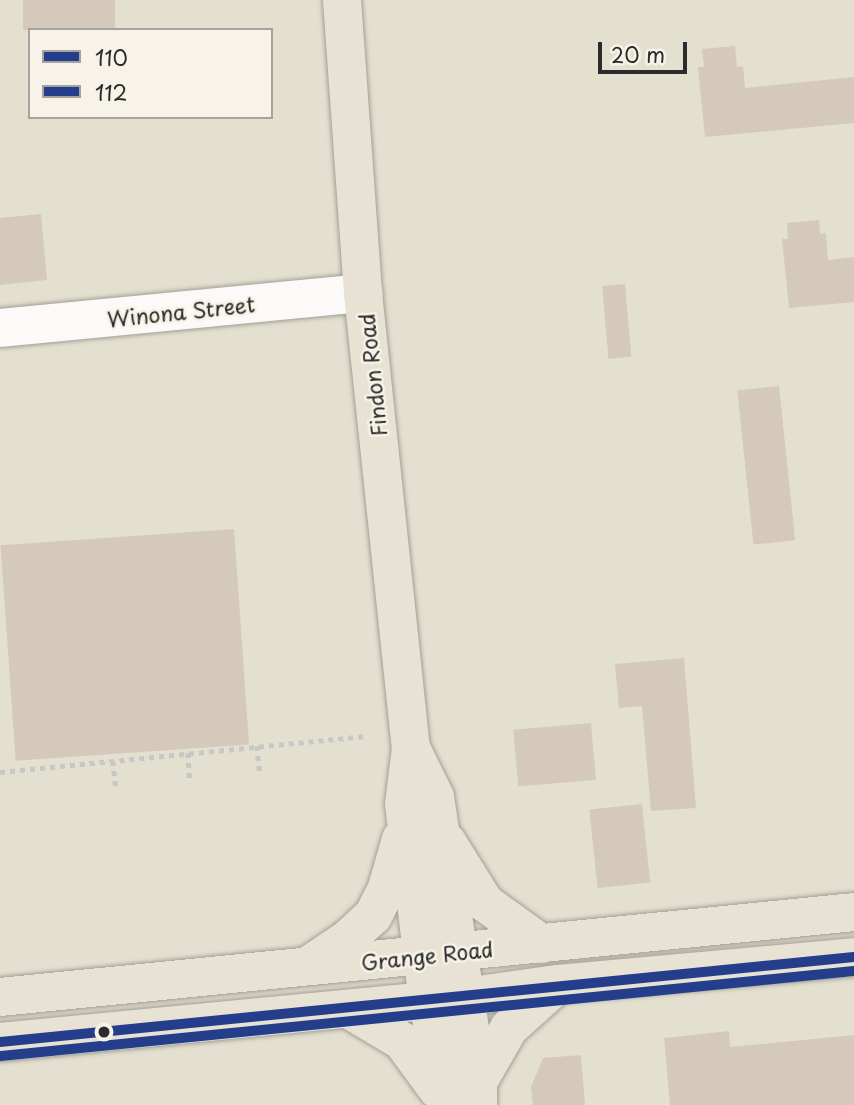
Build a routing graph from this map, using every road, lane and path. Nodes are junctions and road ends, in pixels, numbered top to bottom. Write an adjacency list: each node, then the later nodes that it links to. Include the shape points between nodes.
1 (342, 0): 2 (main road, Findon Road)
2 (363, 293): 3 (street, Winona Street); 12 (main road, Findon Road, via 411,748 435,797)
3 (0, 328)
4 (364, 736): 5 (path)
5 (257, 746): 6 (path); 9 (path)
6 (188, 753): 7 (path); 10 (path)
7 (113, 761): 8 (path); 11 (path)
8 (0, 772)
9 (260, 776)
10 (190, 783)
11 (116, 790)
12 (422, 826): 14 (main road, via 485,903); 15 (main road, Findon Road); 17 (main road, via 373,916)
13 (854, 912): 14 (main road, Grange Road)
14 (542, 944): 15 (main road, Grange Road)
15 (439, 953): 17 (main road, Grange Road); 20 (main road, Findon Road)
16 (854, 957): 18 (main road)
17 (306, 968): 19 (main road, Grange Road)
18 (558, 984): 20 (main road); 23 (main road, via 509,1028)
19 (0, 997)
20 (446, 999): 21 (main road); 23 (main road, Findon Road)
21 (348, 1009): 22 (main road); 23 (main road, via 402,1041)
22 (0, 1042)
23 (462, 1098)

